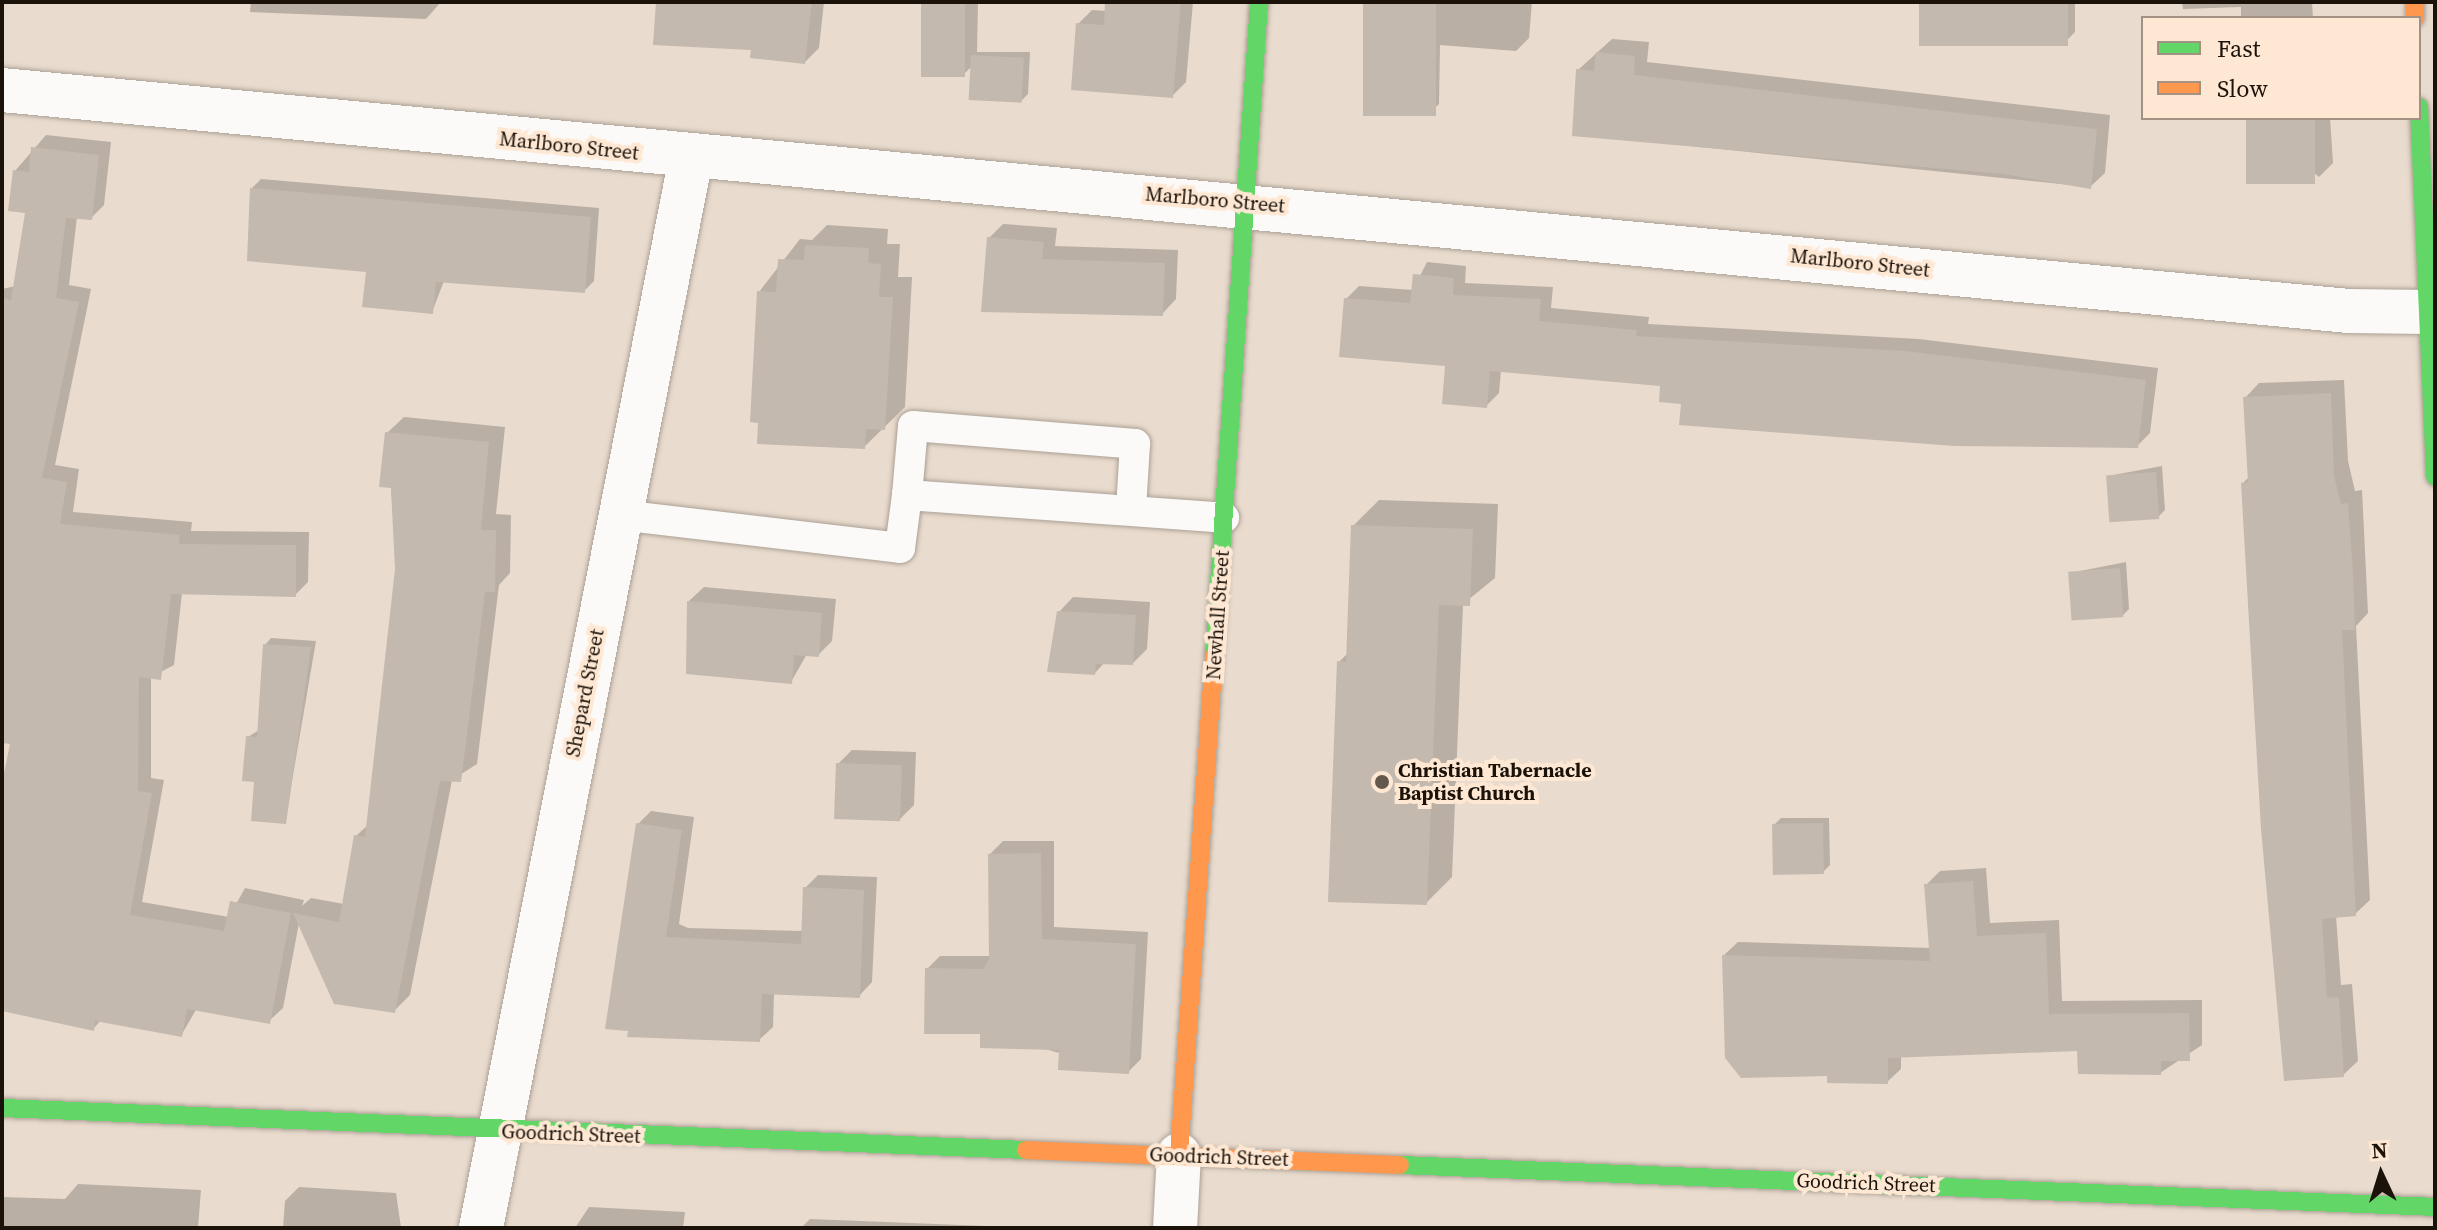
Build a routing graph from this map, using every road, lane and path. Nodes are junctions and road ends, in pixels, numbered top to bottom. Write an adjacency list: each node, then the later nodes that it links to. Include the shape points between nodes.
1 (1259, 2): 5 (main road, Newhall Street)
2 (2, 90): 4 (street, Marlboro Street)
3 (2420, 120): 6 (main road)
4 (691, 158): 5 (street, Marlboro Street); 10 (street, Shepard Street)
5 (1245, 202): 6 (street, Marlboro Street, via 2350,311); 11 (main road, Newhall Street)
6 (2428, 312): 7 (main road)
7 (2435, 477)
8 (907, 495): 9 (lane); 9 (lane, via 913,426 1135,444); 10 (lane, via 900,548)
9 (1131, 510): 11 (lane)
10 (620, 515): 13 (street, Shepard Street)
11 (1224, 518): 14 (main road, Newhall Street)
12 (2, 1108): 13 (main road, Goodrich Street)
13 (499, 1131): 14 (main road, Goodrich Street); 16 (street, Shepard Street)
14 (1179, 1155): 15 (main road, Goodrich Street); 17 (street, Newhall Street)
15 (2435, 1207)
16 (481, 1228)
17 (1175, 1228)

